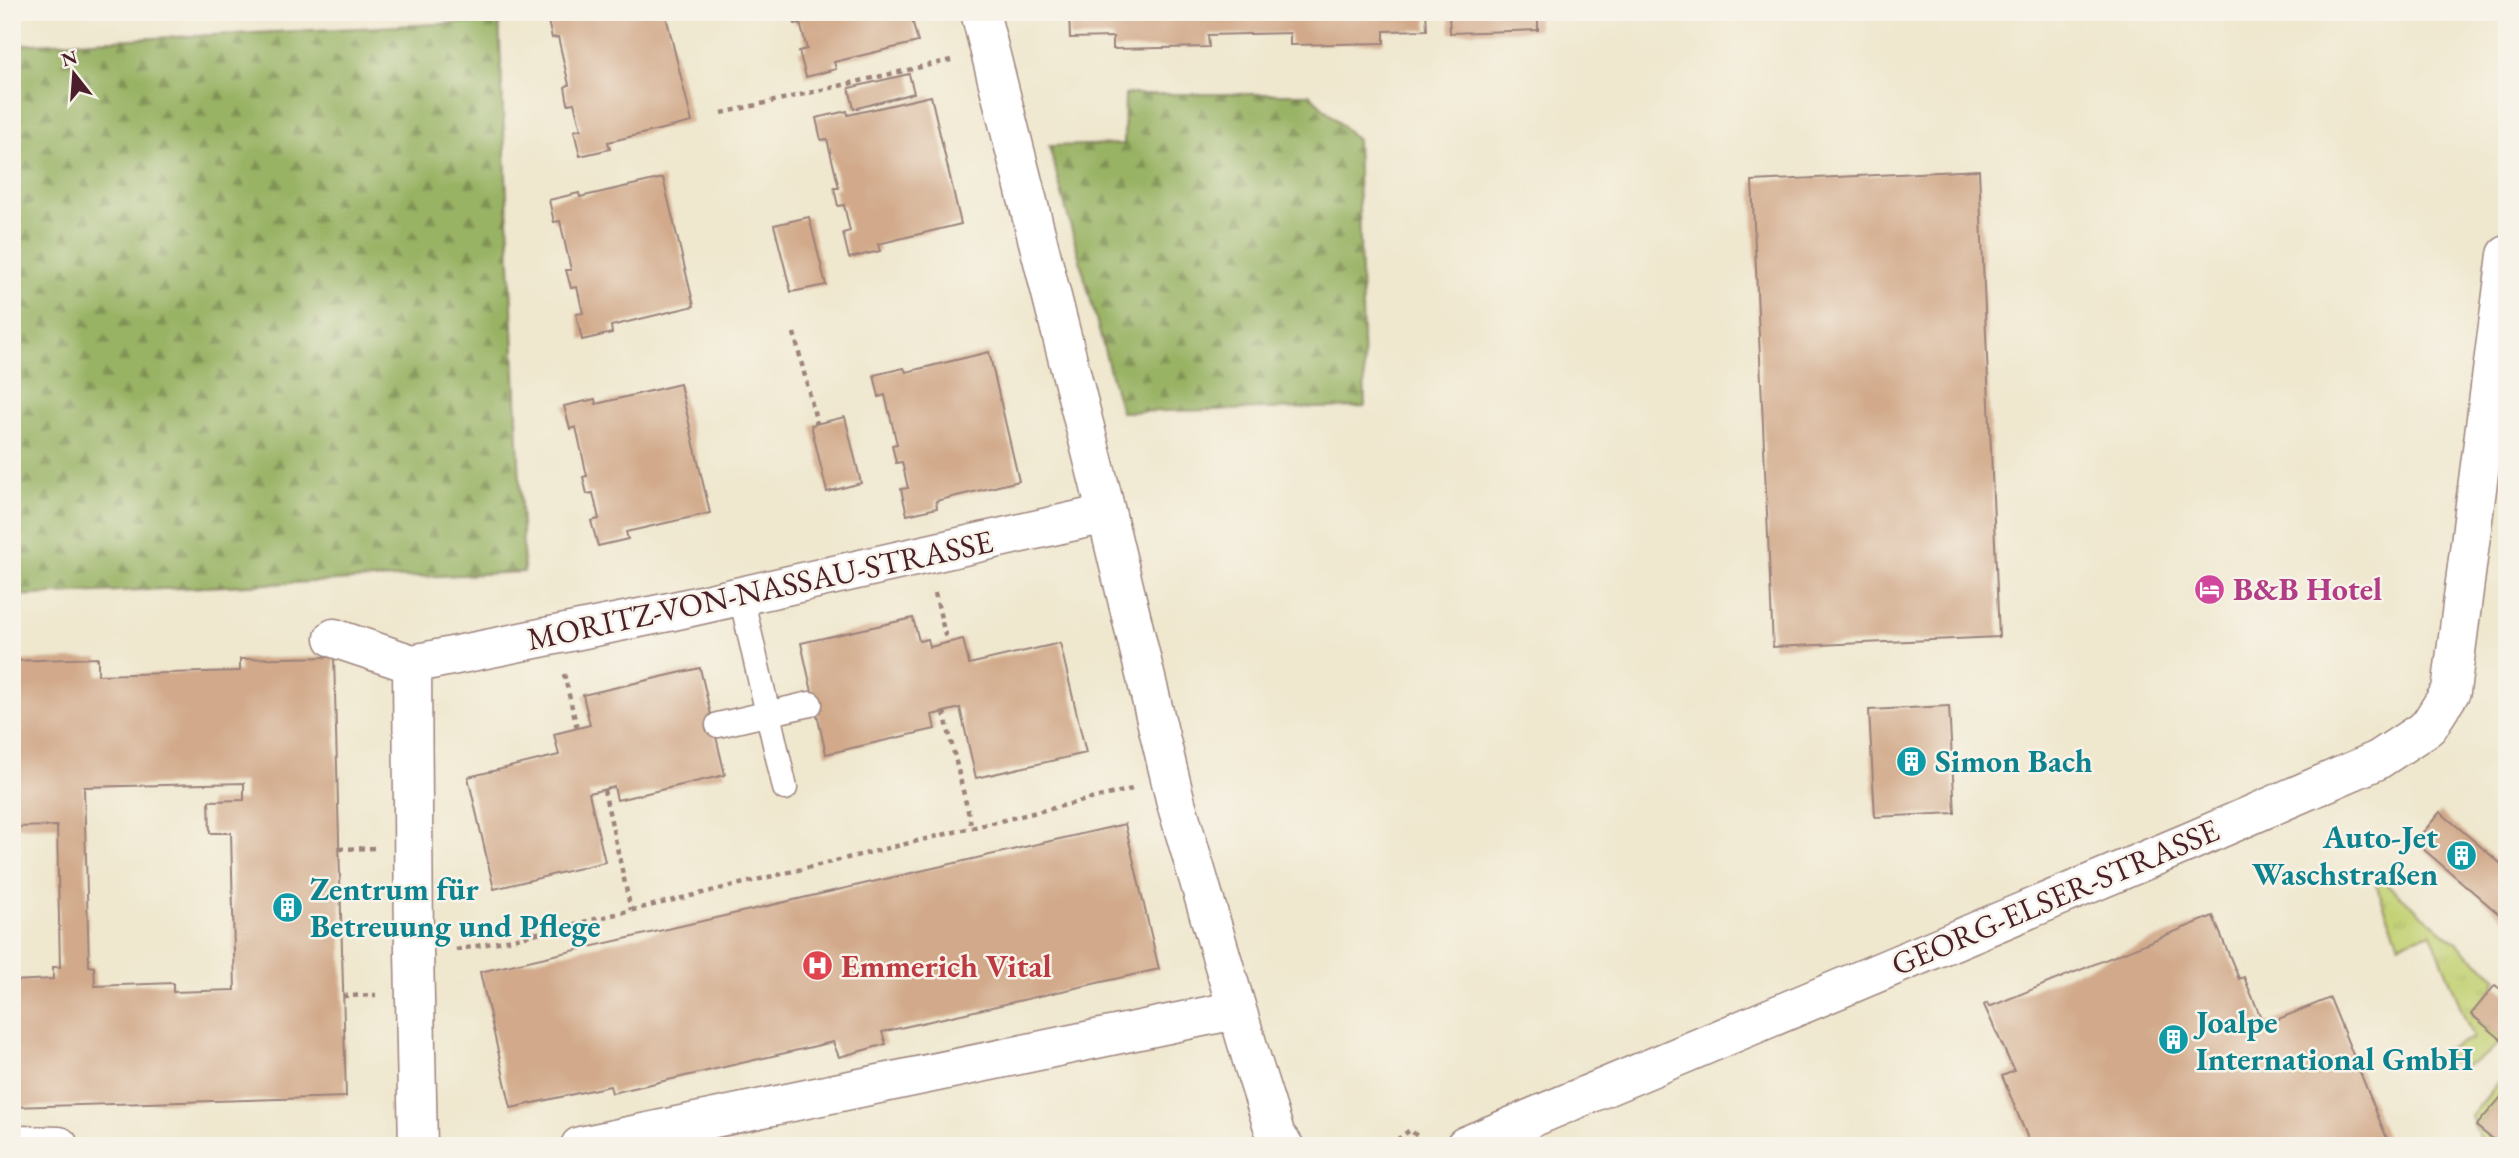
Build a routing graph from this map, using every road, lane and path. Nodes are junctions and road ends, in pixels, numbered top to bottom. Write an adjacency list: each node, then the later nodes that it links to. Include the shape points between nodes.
1 (979, 12): 2 (street)
2 (989, 51): 3 (path); 7 (street)
3 (722, 113)
4 (2507, 256): 33 (street, GEORG-ELSER-STRASSE, via 2451,691 2428,727 2366,765)
5 (794, 332): 6 (path)
6 (817, 424)
7 (1106, 513): 8 (street, MORITZ-VON-NASSAU-STRASSE); 19 (street)
8 (926, 554): 9 (street, MORITZ-VON-NASSAU-STRASSE); 12 (path)
9 (741, 596): 10 (street, MORITZ-VON-NASSAU-STRASSE); 16 (lane)
10 (555, 636): 13 (street, MORITZ-VON-NASSAU-STRASSE); 18 (path)
11 (334, 638): 13 (street, MORITZ-VON-NASSAU-STRASSE)
12 (947, 643)
13 (412, 664): 24 (street)
14 (810, 704): 16 (lane)
15 (944, 712): 22 (path)
16 (768, 714): 17 (lane); 20 (lane)
17 (718, 725)
18 (577, 728)
19 (1170, 780): 22 (path); 25 (street)
20 (785, 788)
21 (604, 790): 23 (path)
22 (972, 828): 23 (path)
23 (631, 910): 24 (path)
24 (414, 958): 28 (street)
25 (1236, 1010): 29 (street); 30 (street, via 1276,1136)
26 (17, 1145): 27 (street)
27 (59, 1146)
28 (418, 1146)
29 (580, 1146)
30 (1284, 1146)
31 (1389, 1146): 32 (path, via 1410,1130)
32 (1429, 1146)
33 (1465, 1146)

